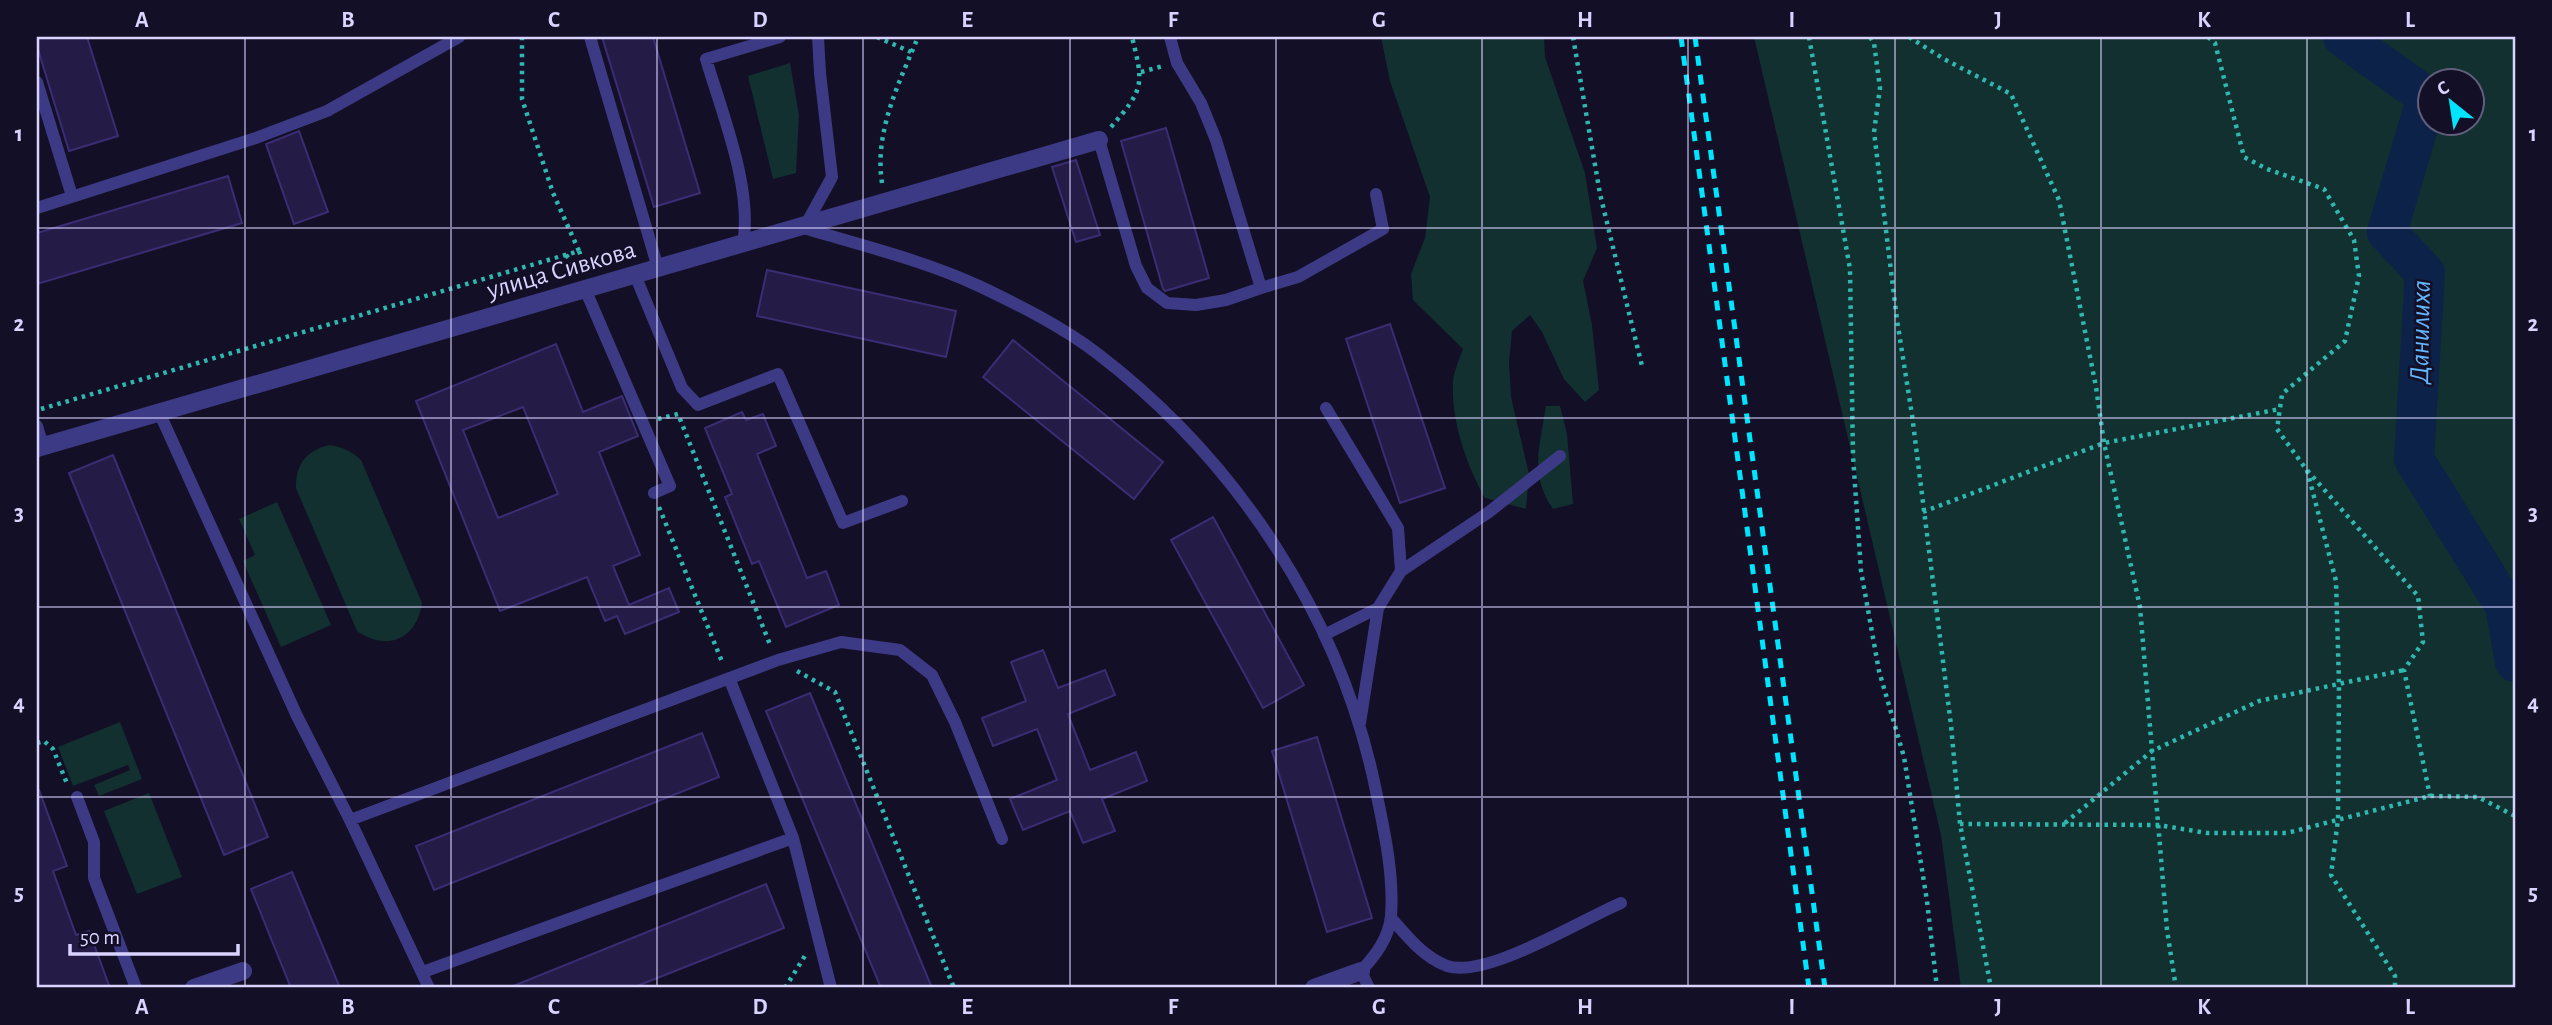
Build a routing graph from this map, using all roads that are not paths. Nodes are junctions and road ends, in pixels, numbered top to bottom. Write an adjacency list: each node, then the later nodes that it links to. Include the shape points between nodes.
1 (459, 37): 9 (lane, via 327,111)
2 (590, 37): 13 (lane)
3 (780, 37): 12 (lane, via 706,59 744,192)
4 (818, 37): 11 (lane, via 832,177)
5 (1170, 37): 15 (lane, via 1177,63 1216,140)
6 (37, 82): 9 (lane)
7 (1099, 140): 11 (street, улица Сивкова); 15 (lane, via 1136,266 1147,288 1167,303 1196,305)
8 (1376, 194): 15 (lane, via 1383,229 1298,277)
9 (72, 196): 10 (lane)
10 (37, 208)
11 (804, 228): 12 (street, улица Сивкова); 26 (lane, via 886,251 979,286 1098,353 1166,413 1227,477 1293,575)
12 (743, 244): 13 (street, улица Сивкова)
13 (658, 268): 14 (street, улица Сивкова)
14 (635, 275): 16 (street, улица Сивкова); 23 (lane, via 682,388 698,405 778,374 844,523)
15 (1261, 288)
16 (585, 289): 18 (street, улица Сивкова); 22 (lane, via 670,486)
17 (1326, 408): 24 (lane, via 1398,528)
18 (159, 412): 20 (street, улица Сивкова); 30 (lane, via 297,716)
19 (37, 426): 20 (lane)
20 (40, 447)
21 (1560, 456): 24 (lane, via 1489,512)
22 (654, 493)
23 (902, 501)
24 (1401, 571): 25 (lane)
25 (1378, 608): 26 (lane); 28 (lane)
26 (1324, 635): 28 (lane)
27 (729, 678): 30 (lane); 31 (lane); 32 (lane, via 841,642 900,650 932,675)
28 (1359, 726): 34 (lane, via 1384,830)
29 (77, 797): 38 (lane, via 94,842 94,878)
30 (350, 820): 37 (lane)
31 (793, 838): 37 (lane); 41 (lane)
32 (1002, 839)
33 (1621, 903): 34 (lane, via 1494,963 1466,969 1431,957)
34 (1391, 918): 36 (lane, via 1379,948)
35 (243, 971): 39 (street)
36 (1361, 971): 42 (street); 43 (lane)
37 (422, 972): 40 (lane)
38 (136, 988)
39 (194, 988)
40 (429, 988)
41 (831, 988)
42 (1314, 988)
43 (1368, 988)

